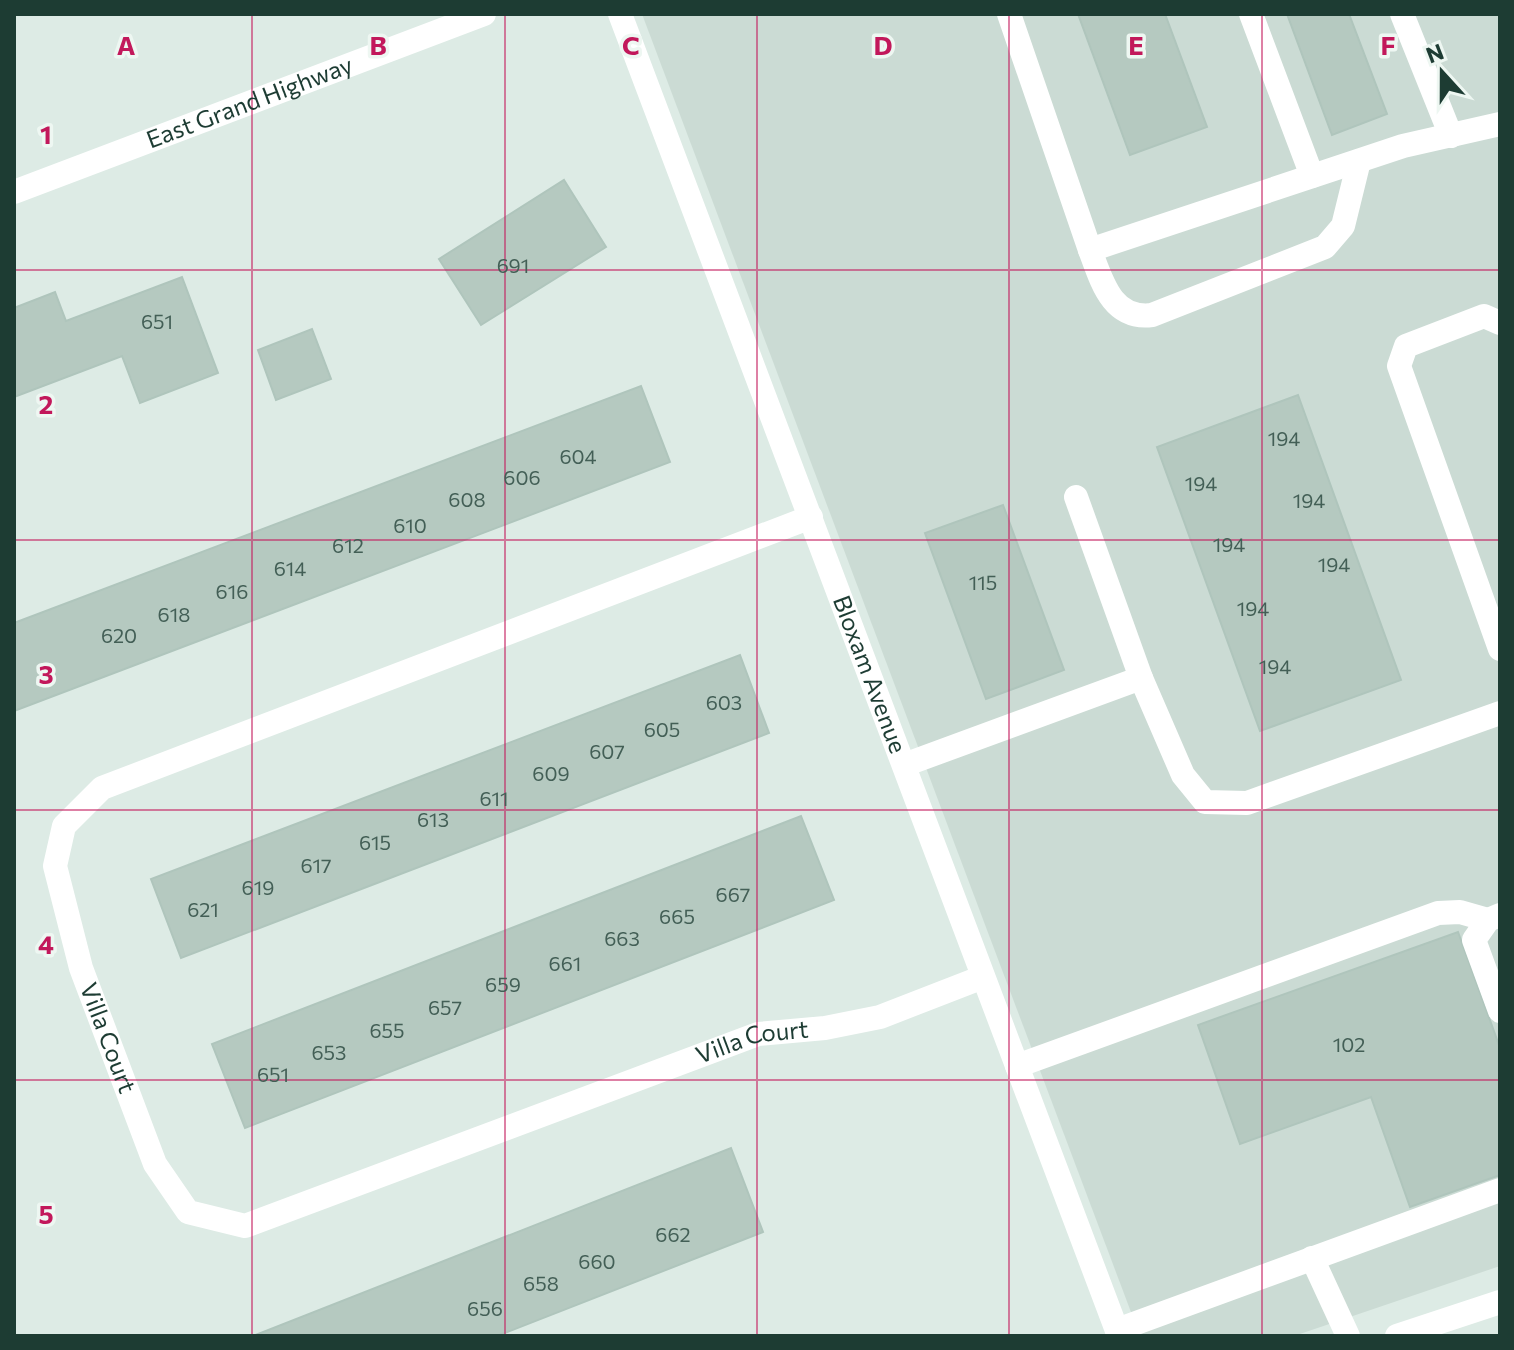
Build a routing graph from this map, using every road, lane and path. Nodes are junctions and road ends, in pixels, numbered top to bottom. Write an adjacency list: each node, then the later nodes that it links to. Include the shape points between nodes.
1 (484, 14): 10 (street, East Grand Highway)
2 (620, 14): 14 (street, Bloxam Avenue)
3 (1009, 14): 11 (street)
4 (1251, 14): 9 (street)
5 (1402, 14): 7 (street)
6 (1500, 124): 7 (street)
7 (1451, 136): 8 (street)
8 (1359, 161): 9 (street); 11 (street, via 1343,226 1325,247 1152,315 1122,311 1105,288)
9 (1312, 176): 11 (street)
10 (14, 192)
11 (1090, 250)
12 (1500, 323): 15 (street, via 1484,316 1406,346 1399,366)
13 (1076, 497): 16 (street)
14 (811, 517): 18 (street, Bloxam Avenue); 20 (street, Villa Court, via 102,788 64,826 55,866 86,982 155,1164 188,1212 245,1226 758,1034 880,1017)
15 (1500, 649)
16 (1141, 678): 17 (street, via 1183,775 1205,802 1247,803); 18 (street)
17 (1500, 713)
18 (904, 765): 20 (street, Bloxam Avenue)
19 (1494, 917): 21 (street, via 1474,940); 22 (street, via 1438,913)
20 (983, 977): 22 (street, Bloxam Avenue)
21 (1500, 1011)
22 (1017, 1066): 26 (street, Bloxam Avenue)
23 (1500, 1190): 24 (street)
24 (1312, 1258): 26 (street); 27 (street)
25 (1500, 1302): 28 (street)
26 (1118, 1333)
27 (1348, 1336)
28 (1397, 1336)

